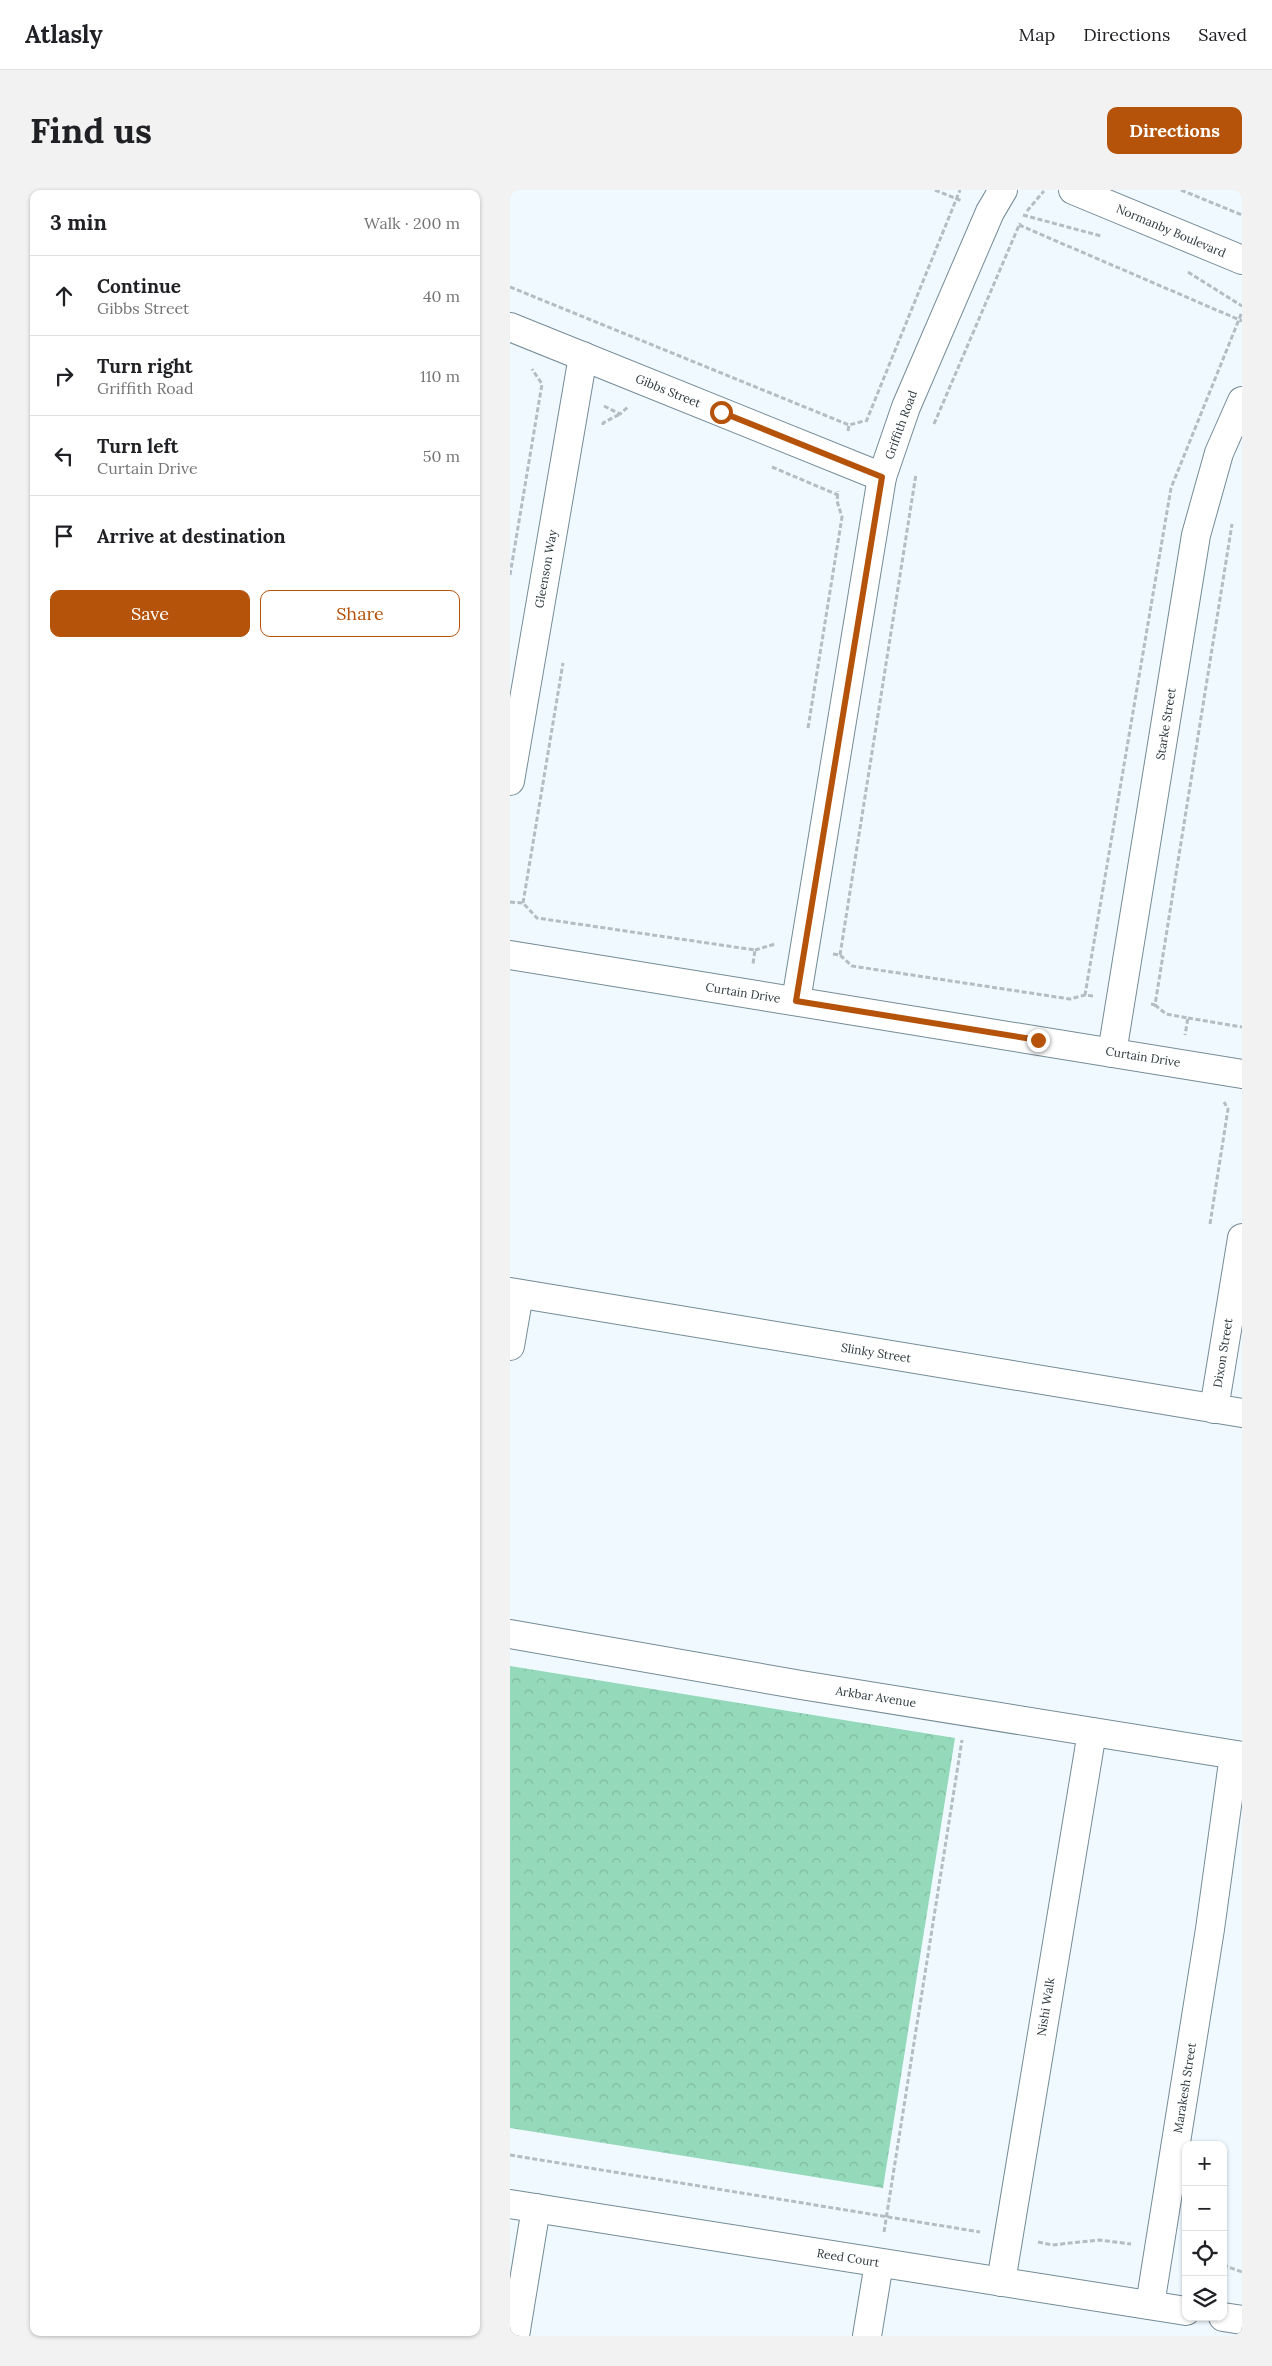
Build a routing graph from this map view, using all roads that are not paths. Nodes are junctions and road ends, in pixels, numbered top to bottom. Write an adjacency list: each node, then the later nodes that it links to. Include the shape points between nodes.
1 (1073, 190): 3 (street, Normanby Boulevard)
2 (995, 203): 7 (street, Griffith Road, via 906,407)
3 (1242, 260)
4 (510, 327): 5 (street, Gibbs Street)
5 (582, 356): 7 (street, Gibbs Street); 8 (street, Gleenson Way)
6 (1242, 401): 11 (street, Starke Street, via 1219,453 1196,535)
7 (882, 477): 10 (street, Griffith Road)
8 (510, 781)
9 (510, 955): 10 (street, Curtain Drive)
10 (796, 1001): 11 (street, Curtain Drive)
11 (1112, 1053): 12 (street, Curtain Drive)
12 (1242, 1074)
13 (1242, 1238): 16 (street, Dixon Street)
14 (514, 1293): 15 (street); 16 (street, Slinky Street)
15 (510, 1346)
16 (1214, 1409): 17 (street, Slinky Street)
17 (1242, 1413)
18 (510, 1634): 19 (street, Arkbar Avenue)
19 (1092, 1732): 20 (street, Arkbar Avenue); 23 (street, Nishi Walk)
20 (1238, 1756): 24 (street, Marakesh Street)
21 (523, 2206): 22 (street, Reed Court); 28 (street)
22 (879, 2263): 23 (street, Reed Court); 29 (street)
23 (1001, 2282): 24 (street, Reed Court)
24 (1150, 2305): 25 (street, Reed Court)
25 (1182, 2310)
26 (1227, 2318): 27 (street)
27 (1242, 2320)
28 (515, 2336)
29 (867, 2336)

